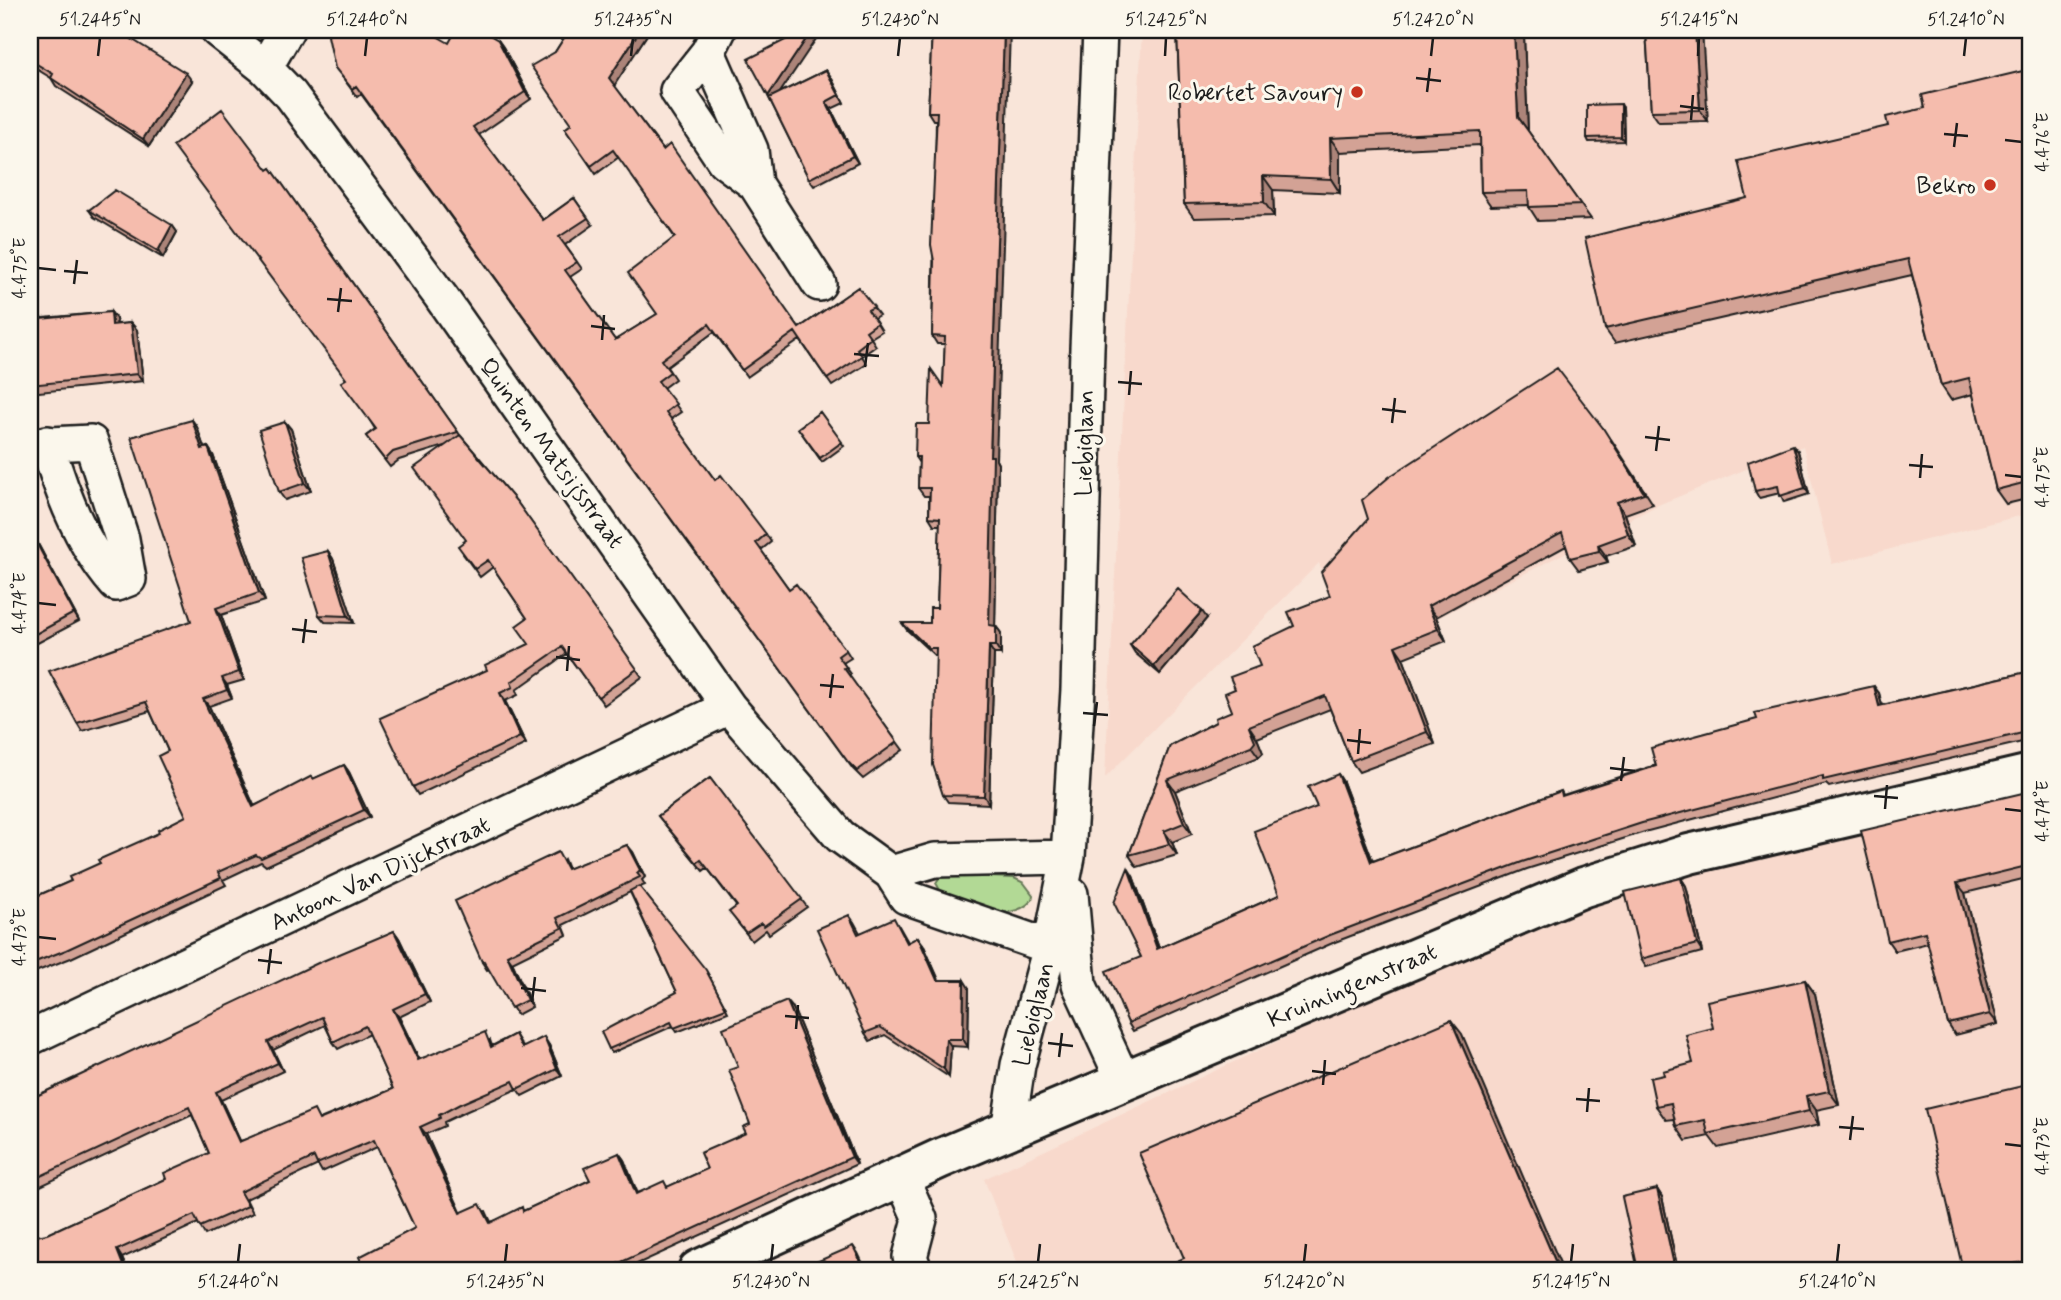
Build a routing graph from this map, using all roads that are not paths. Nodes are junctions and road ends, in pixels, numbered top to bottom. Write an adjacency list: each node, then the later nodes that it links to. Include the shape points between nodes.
1 (217, 30): 5 (street, Quinten Matsijsstraat)
2 (287, 30): 5 (street)
3 (1100, 30): 10 (street, Liebiglaan, via 1078,689)
4 (714, 41): 6 (street, via 751,150); 6 (street, via 677,91 724,161)
5 (265, 68): 8 (street, Quinten Matsijsstraat, via 291,95 433,287)
6 (755, 184): 7 (street)
7 (819, 284)
8 (729, 707): 11 (street, Quinten Matsijsstraat, via 840,836); 13 (street, Antoon Van Dijckstraat)
9 (2031, 775): 14 (street, Kruiningenstraat, via 1689,854 1584,887)
10 (1068, 856): 11 (street, via 935,860); 12 (street, Liebiglaan); 14 (street, Liebiglaan, via 1079,984)
11 (891, 873): 12 (street, Quinten Matsijsstraat, via 906,897)
12 (1050, 947): 15 (street, Liebiglaan, via 1018,1065)
13 (30, 1038)
14 (1124, 1082): 15 (street, Kruiningenstraat)
15 (1008, 1131): 16 (street, Kruiningenstraat)
16 (901, 1176): 17 (street, Kruiningenstraat); 18 (street, via 920,1219 910,1257)
17 (698, 1270)
18 (915, 1270)

